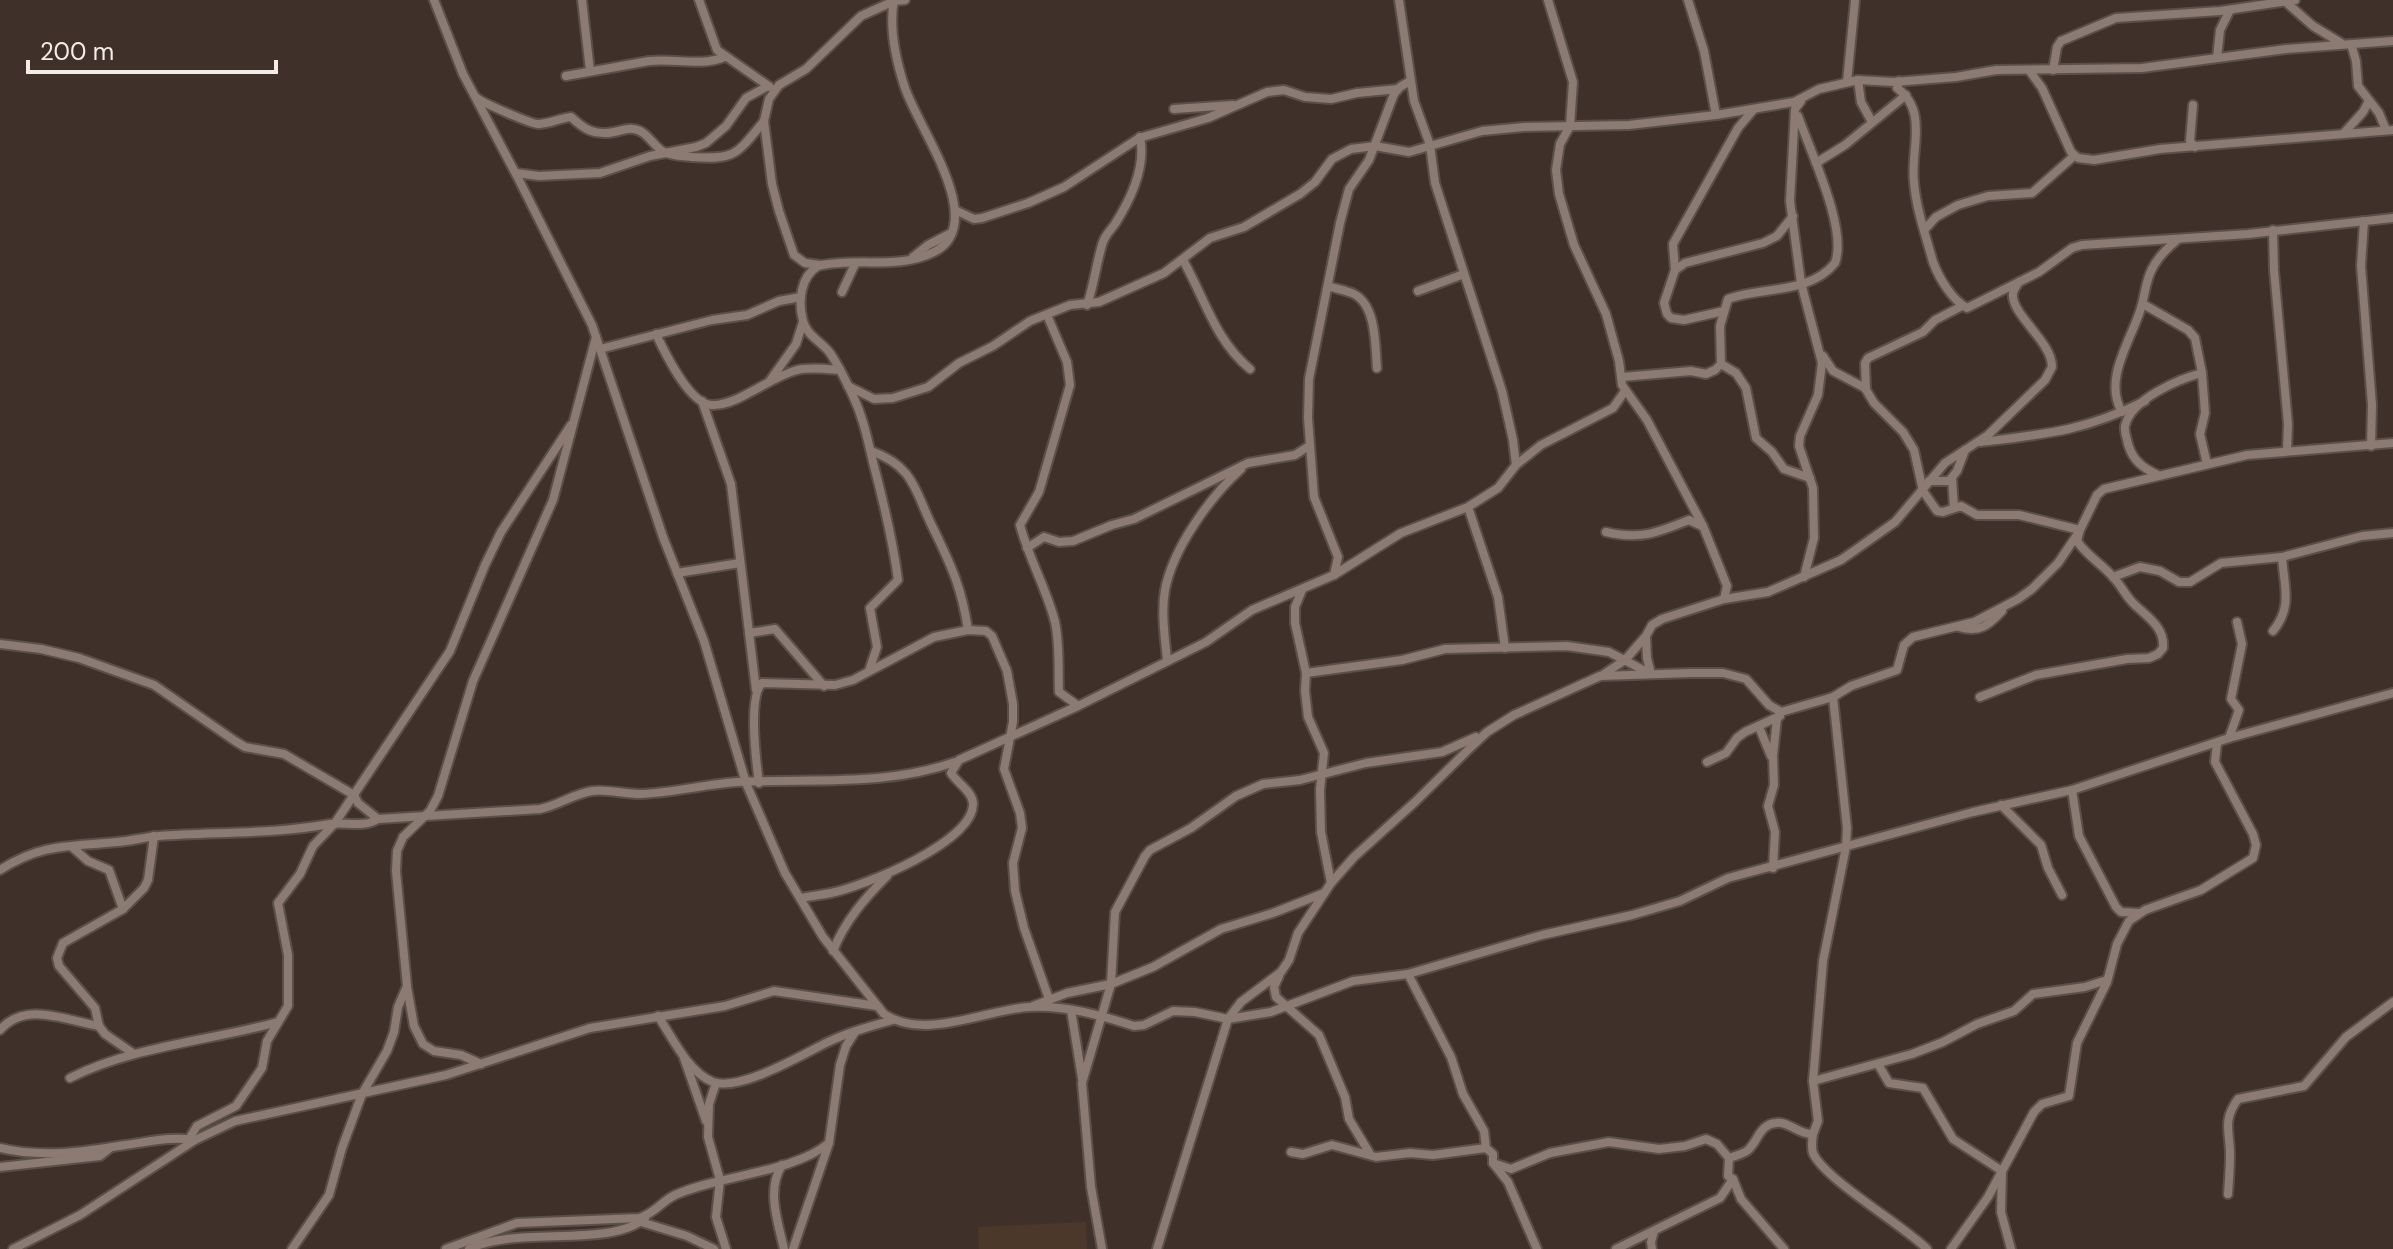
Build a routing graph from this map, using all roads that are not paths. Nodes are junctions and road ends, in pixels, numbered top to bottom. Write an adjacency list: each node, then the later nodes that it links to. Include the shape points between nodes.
1 (434, 0): 26 (street)
2 (582, 0): 18 (street)
3 (699, 0): 14 (street, via 711,39)
4 (894, 0): 5 (street); 24 (street, via 861,16 806,69); 51 (street, via 891,17 904,87 944,168)
5 (905, 0)
6 (1399, 0): 21 (street)
7 (1548, 0): 38 (street, via 1573,82)
8 (1688, 0): 35 (street)
9 (1855, 0): 23 (street)
10 (2291, 1): 11 (street); 13 (street, via 2313,26)
11 (2230, 10): 15 (street, via 2220,30); 17 (street, via 2102,22 2061,41)
12 (2393, 41): 13 (street)
13 (2347, 44): 15 (street); 29 (street, via 2356,61 2358,86)
14 (725, 57): 18 (street, via 697,64 663,60); 24 (street)
15 (2217, 58): 17 (street, via 2142,68)
16 (2029, 70): 17 (street); 22 (street); 48 (street)
17 (2053, 70)
18 (590, 71): 19 (street)
19 (566, 76)
20 (1858, 80): 22 (street); 23 (street); 37 (street, via 1861,102)
21 (1410, 81): 25 (street); 43 (street)
22 (1899, 81): 27 (street, via 1897,88)
23 (1847, 82): 28 (street)
24 (771, 88): 36 (street); 47 (street, via 746,98 733,119 706,143)
25 (1398, 89): 30 (street, via 1319,99 1278,90); 44 (street)
26 (473, 94): 47 (street, via 489,107 532,123 571,117 596,133 639,130); 50 (street)
27 (1906, 95): 37 (street); 55 (street, via 1917,129 1914,182)
28 (1804, 98): 33 (street); 34 (street)
29 (2369, 101): 39 (street); 40 (street)
30 (1238, 104): 32 (street); 41 (street)
31 (2193, 105): 45 (street, via 2190,141)
32 (1174, 109)
33 (1754, 109): 35 (street); 61 (street, via 1676,234)
34 (1795, 109): 49 (street); 52 (street)
35 (1716, 115): 38 (street)
36 (764, 121): 47 (street, via 732,156); 60 (street, via 775,196 792,252 797,259)
37 (1872, 122): 49 (street)
38 (1570, 126): 43 (street, via 1482,131); 84 (street, via 1557,155 1558,187 1574,245 1606,314)
39 (2389, 130): 40 (street)
40 (2344, 133): 45 (street)
41 (1151, 134): 42 (street); 46 (street)
42 (1140, 137): 46 (street); 51 (street, via 1064,187 1028,203 982,218)
43 (1430, 145): 44 (street, via 1409,152); 62 (street, via 1435,183)
44 (1375, 146): 58 (street, via 1337,154 1300,194 1244,227 1210,238); 65 (street, via 1349,189)
45 (2195, 147): 48 (street, via 2094,160)
46 (1144, 151): 70 (street, via 1124,208 1102,245)
47 (666, 153): 50 (street, via 600,173)
48 (2074, 156): 55 (street, via 2032,193 1988,196 1958,205)
49 (1816, 163): 64 (street, via 1831,208 1837,258 1831,268)
50 (516, 173): 76 (street)
51 (955, 210): 59 (street, via 951,233 913,257)
52 (1793, 216): 61 (street, via 1772,239); 64 (street)
53 (2393, 218): 54 (street)
54 (2364, 221): 56 (street); 96 (street, via 2361,266)
55 (1925, 229): 71 (street, via 1938,273)
56 (2273, 230): 57 (street); 99 (street)
57 (2177, 240): 63 (street, via 2076,247); 69 (street, via 2152,270)
58 (1183, 260): 70 (street); 81 (street, via 1218,333)
59 (855, 264): 60 (street); 67 (street)
60 (821, 265): 68 (street, via 811,271)
61 (1675, 270): 72 (street, via 1664,303 1671,318)
62 (1464, 274): 66 (street); 102 (street, via 1502,391)
63 (2020, 280): 71 (street, via 1975,306); 93 (street, via 2014,300 2052,358 2052,367 2045,380)
64 (1801, 283): 72 (street, via 1733,297); 78 (street)
65 (1328, 286): 80 (street, via 1353,293 1364,305 1374,332); 95 (street, via 1309,379)
66 (1418, 291)
67 (842, 292)
68 (801, 297): 74 (street); 75 (street, via 747,315)
69 (2143, 304): 83 (street, via 2191,333); 91 (street, via 2115,383)
70 (1087, 305): 73 (street, via 1070,305)
71 (1962, 306): 87 (street, via 1868,358)
72 (1724, 311): 79 (street)
73 (1047, 315): 86 (street, via 959,363 928,387 874,399); 114 (street, via 1070,371 1070,385 1039,492 1020,523)
74 (803, 321): 82 (street); 85 (street, via 796,344)
75 (656, 334): 77 (street); 89 (street, via 684,383)
76 (596, 337): 77 (street); 92 (street)
77 (600, 349): 117 (street)
78 (1820, 350): 87 (street, via 1833,371); 104 (street, via 1818,395 1799,446)
79 (1721, 364): 84 (street, via 1706,374); 104 (street, via 1746,388 1756,438 1784,469)
80 (1377, 368)
81 (1250, 369)
82 (840, 370): 85 (street, via 802,369); 86 (street)
83 (2202, 373): 90 (street, via 2176,381); 101 (street, via 2205,413 2200,434)
84 (1622, 377): 88 (street)
85 (768, 383): 89 (street, via 720,404)
86 (848, 386): 98 (street)
87 (1866, 389): 107 (street, via 1911,444)
88 (1625, 391): 102 (street, via 1613,408 1541,445); 110 (street, via 1647,420)
89 (702, 401): 116 (street, via 731,484)
90 (2145, 401): 91 (street); 103 (street, via 2130,415 2125,431 2138,463)
91 (2122, 412): 93 (street, via 2078,429)
92 (574, 420): 160 (street, via 501,532 450,651); 162 (street, via 553,500 473,681 438,796)
93 (1976, 442): 97 (street)
94 (2393, 443): 96 (street)
95 (1309, 446): 100 (street, via 1295,455); 118 (street, via 1315,503 1338,557)
96 (2371, 446): 99 (street)
97 (1966, 449): 105 (street); 106 (street)
98 (871, 451): 126 (street, via 889,458 916,485 956,576); 134 (street, via 898,580 870,608 877,647)
99 (2287, 451): 101 (street)
100 (1248, 463): 114 (street, via 1134,519 1073,541 1044,537); 132 (street, via 1193,525 1174,566 1165,590)
101 (2207, 464): 103 (street)
102 (1516, 465): 108 (street, via 1498,488)
103 (2159, 475): 111 (street, via 2104,489)
104 (1810, 478): 119 (street, via 1814,538)
105 (1952, 478): 106 (street); 109 (street)
106 (1929, 481): 107 (street)
107 (1923, 491): 109 (street, via 1937,511); 119 (street, via 1895,522 1841,560)
108 (1468, 507): 118 (street, via 1401,533); 131 (street, via 1498,597)
109 (1954, 508): 111 (street, via 1977,515 2019,515)
110 (1703, 526): 112 (street, via 1689,520 1644,536); 121 (street)
111 (2080, 531): 120 (street, via 2077,541); 141 (street, via 2032,589 1983,618 1913,637 1904,645 1897,670)
112 (1606, 532)
113 (2393, 533): 115 (street)
114 (1027, 548): 143 (street, via 1056,626 1059,692)
115 (2282, 557): 120 (street, via 2221,563 2190,582 2140,567); 127 (street, via 2287,600)
116 (740, 563): 117 (street); 128 (street)
117 (677, 573): 157 (street, via 704,641)
118 (1334, 575): 122 (street)
119 (1804, 577): 123 (street, via 1760,595)
120 (2113, 577): 142 (street, via 2160,630 2161,651 2149,658 2050,671)
121 (1727, 586): 123 (street); 124 (street)
122 (1302, 590): 132 (street, via 1252,610 1206,642); 135 (street, via 1295,623)
123 (1740, 597): 124 (street)
124 (1724, 599): 129 (street, via 1662,619)
125 (2237, 622): 149 (street, via 2242,644 2231,699 2239,710)
126 (968, 630): 134 (street, via 934,637); 148 (street, via 986,631 1002,655 1013,704)
127 (2273, 631)
128 (749, 633): 138 (street, via 775,629); 139 (street)
129 (1646, 636): 133 (street); 136 (street)
130 (0, 644): 160 (street, via 79,658 154,685 245,747 284,754)
131 (1505, 648): 133 (street, via 1580,648); 135 (street, via 1445,649)
132 (1167, 660): 143 (street)
133 (1625, 660): 136 (street); 137 (street)
134 (869, 671): 138 (street)
135 (1306, 673): 151 (street, via 1308,717)
136 (1652, 674): 137 (street); 144 (street, via 1740,676 1773,707)
137 (1600, 676): 147 (street)
138 (824, 686): 139 (street, via 773,681)
139 (756, 691): 158 (street)
140 (2393, 693): 149 (street)
141 (1833, 697): 144 (street); 165 (street)
142 (1980, 697)
143 (1077, 705): 148 (street)
144 (1792, 710): 145 (street)
145 (1777, 718): 146 (street); 153 (street)
146 (1759, 727): 153 (street); 154 (street, via 1739,735 1726,753)
147 (1487, 732): 155 (street, via 1442,752); 173 (street)
148 (1009, 736): 152 (street); 185 (street, via 1004,769 1022,828 1013,863 1015,891)
149 (2229, 738): 150 (street)
150 (2217, 743): 159 (street); 178 (street, via 2215,762 2253,834 2253,858 2201,890)
151 (1324, 759): 155 (street); 156 (street)
152 (959, 760): 158 (street, via 884,779); 172 (street, via 951,773 972,797 965,822 938,847)
153 (1773, 761): 170 (street, via 1768,806 1775,832)
154 (1707, 762)
155 (1338, 769): 156 (street)
156 (1323, 774): 173 (street, via 1321,832); 183 (street, via 1261,785 1150,850 1115,912)
157 (746, 783): 158 (street); 162 (street, via 639,794 589,791 540,809); 176 (street)
158 (759, 783)
159 (2072, 790): 161 (street); 178 (street, via 2079,836 2116,907)
160 (354, 795): 163 (street); 164 (street)
161 (2001, 805): 167 (street); 175 (street, via 2041,845)
162 (426, 814): 163 (street); 184 (street, via 397,851)
163 (378, 819): 164 (street, via 371,824)
164 (335, 823): 166 (street, via 238,834); 197 (street, via 313,846 278,903 289,989)
165 (1847, 828): 167 (street); 169 (street)
166 (154, 836): 168 (street); 177 (street, via 148,880)
167 (1860, 842): 169 (street)
168 (72, 847): 171 (street, via 33,852); 177 (street, via 109,870)
169 (1846, 847): 170 (street); 206 (street, via 1823,961)
170 (1773, 868): 181 (street, via 1728,878 1680,901 1632,915)
171 (0, 870)
172 (890, 873): 176 (street); 179 (street, via 856,909)
173 (1331, 883): 174 (street)
174 (1325, 893): 180 (street, via 1298,933); 183 (street, via 1221,929)
175 (2062, 895)
176 (801, 898): 179 (street)
177 (123, 909): 199 (street, via 59,949 59,966 95,1008)
178 (2139, 913): 182 (street, via 2120,936)
179 (833, 951): 189 (street)
180 (1281, 972): 186 (street); 188 (street, via 1275,993)
181 (1408, 974): 188 (street, via 1353,981); 216 (street, via 1451,1057 1463,1094 1484,1131)
182 (2108, 980): 204 (street, via 2033,994 2014,1011); 223 (street, via 2077,1043 2069,1096 2034,1112)
183 (1111, 984): 185 (street); 194 (street)
184 (407, 986): 203 (street, via 423,1044); 209 (street, via 387,1051)
185 (1049, 999): 190 (street)
186 (1241, 1002): 192 (street); 195 (street)
187 (2393, 1002): 226 (street, via 2346,1037 2304,1086 2238,1099 2226,1130)
188 (1288, 1005): 195 (street); 218 (street, via 1319,1035 1349,1119)
189 (877, 1006): 193 (street, via 778,991); 196 (street)
190 (1030, 1007): 191 (street); 196 (street, via 946,1022 909,1025)
191 (1071, 1010): 194 (street); 208 (street)
192 (1212, 1015): 194 (street, via 1173,1011 1134,1026); 195 (street)
193 (658, 1016): 201 (street); 203 (street, via 590,1028)
194 (1102, 1016): 208 (street)
195 (1228, 1019): 241 (street)
196 (893, 1020): 200 (street)
197 (279, 1022): 202 (street); 212 (street, via 267,1041 257,1078 236,1106 197,1126)
198 (2, 1025): 199 (street, via 34,1014)
199 (99, 1026): 202 (street)
200 (855, 1031): 207 (street, via 773,1070); 213 (street, via 840,1065)
201 (683, 1053): 207 (street, via 703,1077); 210 (street)
202 (134, 1054): 205 (street)
203 (483, 1064): 209 (street)
204 (1878, 1064): 206 (street); 223 (street, via 1889,1083 1923,1088 1953,1139)
205 (70, 1078)
206 (1813, 1081): 211 (street, via 1818,1121)
207 (716, 1083): 210 (street)
208 (1082, 1083): 240 (street)
209 (362, 1094): 212 (street, via 235,1121); 233 (street, via 329,1195)
210 (708, 1129): 225 (street)
211 (1813, 1134): 219 (street, via 1772,1123 1747,1150); 246 (street, via 1819,1161)
212 (192, 1140): 215 (street); 231 (street)
213 (829, 1143): 221 (street); 239 (street)
214 (0, 1148): 215 (street, via 41,1154)
215 (110, 1148): 222 (street, via 100,1156)
216 (1486, 1148): 218 (street, via 1433,1155); 220 (street)
217 (1291, 1152): 218 (street, via 1332,1145)
218 (1370, 1154)
219 (1729, 1158): 220 (street, via 1706,1139 1659,1149 1609,1142 1574,1147 1511,1169); 224 (street, via 1728,1176)
220 (1493, 1163): 242 (street, via 1508,1182)
221 (783, 1164): 225 (street); 238 (street, via 774,1194)
222 (0, 1167)
223 (2002, 1171): 247 (street); 248 (street, via 2001,1212)
224 (1733, 1179): 227 (street); 228 (street)
225 (720, 1180): 229 (street, via 676,1194); 237 (street, via 716,1217)
226 (2228, 1194)
227 (1720, 1198): 228 (street); 230 (street)
228 (1741, 1199): 245 (street)
229 (644, 1219): 234 (street, via 517,1223); 235 (street, via 630,1229 601,1236 496,1240); 236 (street)
230 (1655, 1230): 243 (street); 244 (street)
231 (31, 1244): 232 (street)
232 (16, 1248)
233 (292, 1249)
234 (446, 1249)
235 (469, 1249)
236 (714, 1249)
237 (726, 1249)
238 (784, 1249)
239 (793, 1249)
240 (1102, 1249)
241 (1157, 1249)
242 (1537, 1249)
243 (1616, 1249)
244 (1652, 1249)
245 (1784, 1249)
246 (1927, 1249)
247 (1951, 1249)
248 (2011, 1249)

